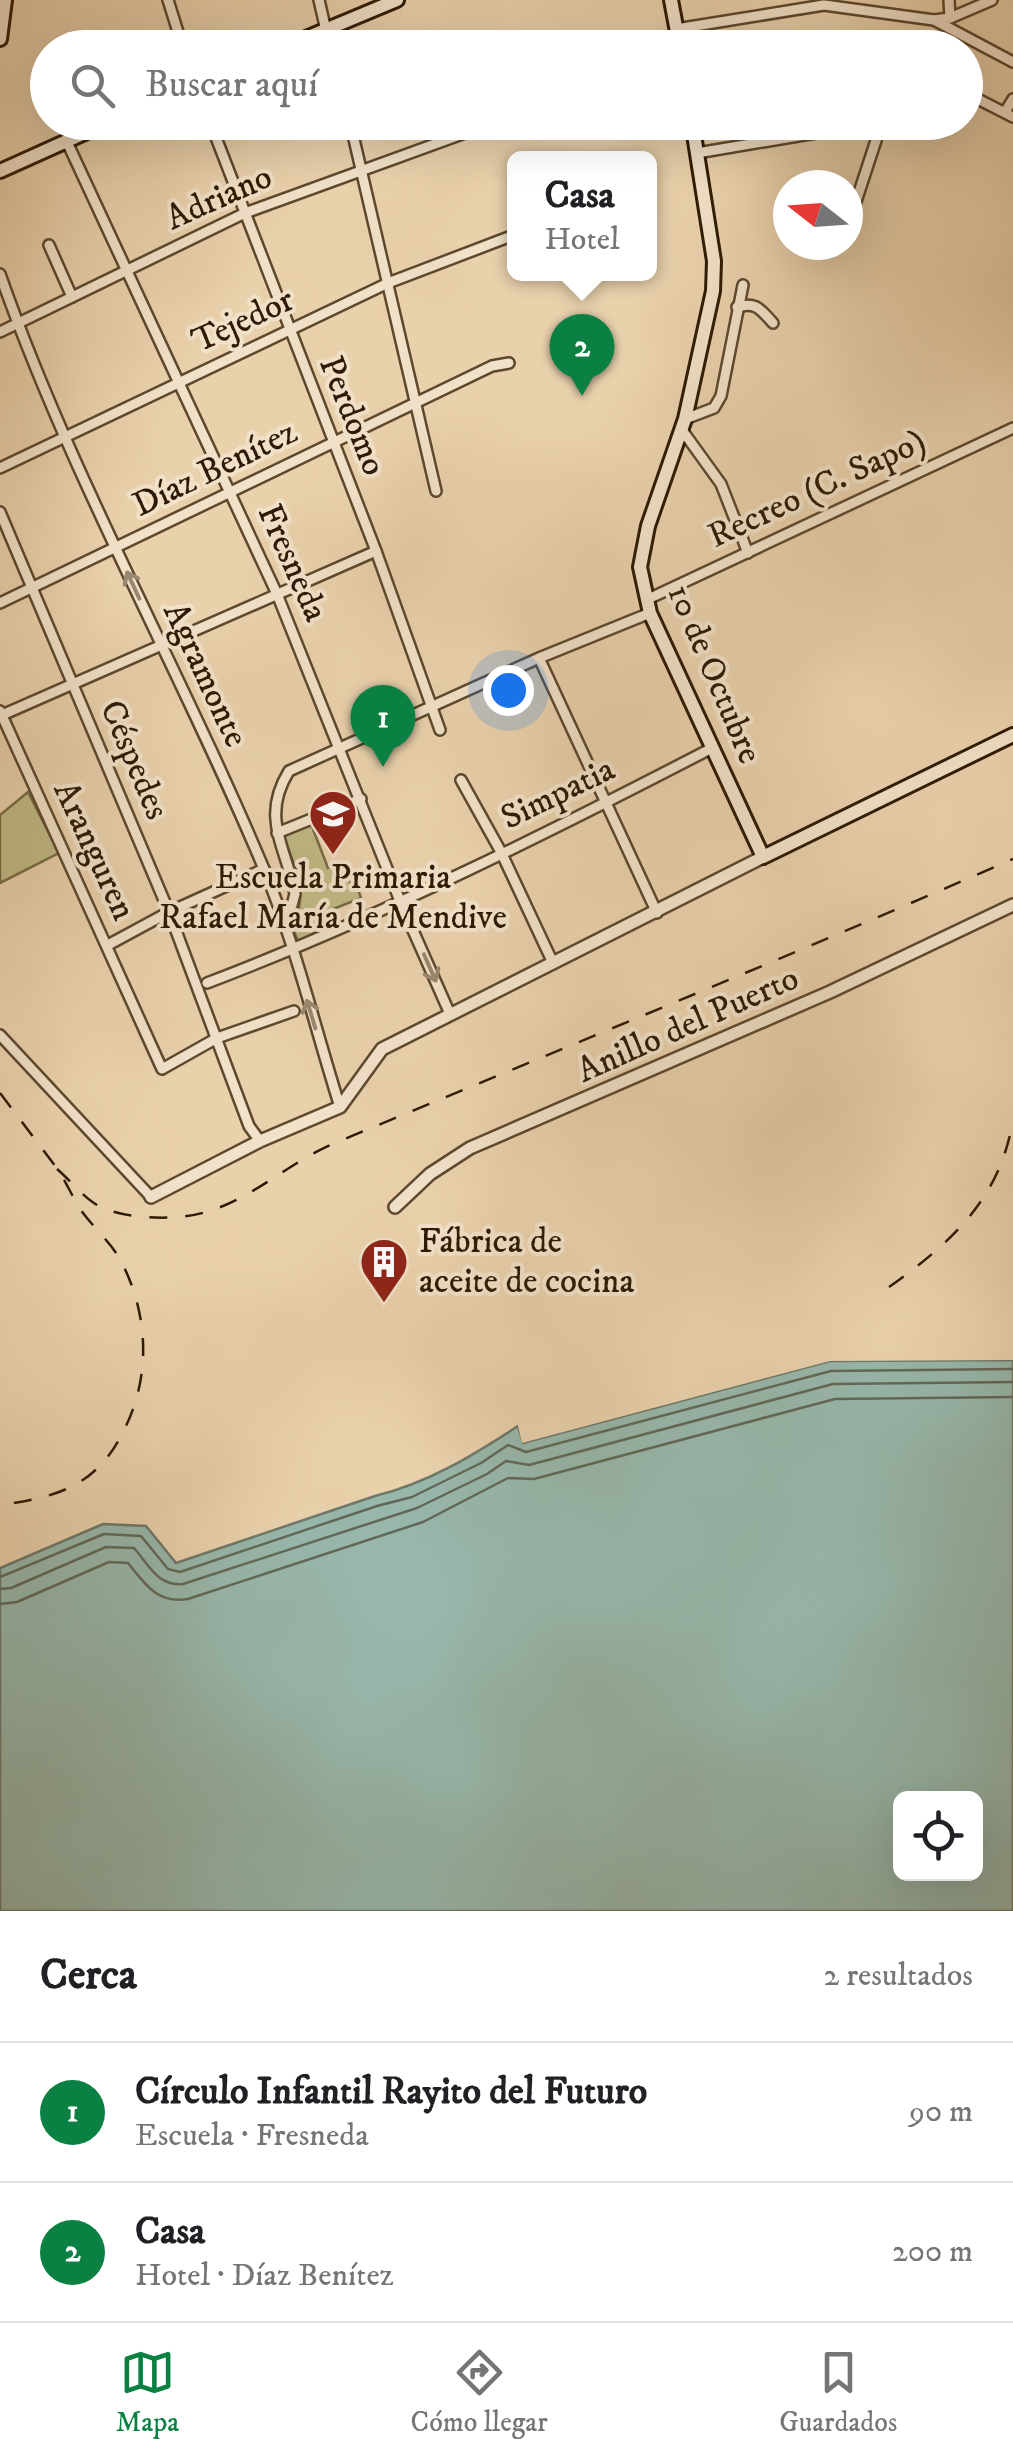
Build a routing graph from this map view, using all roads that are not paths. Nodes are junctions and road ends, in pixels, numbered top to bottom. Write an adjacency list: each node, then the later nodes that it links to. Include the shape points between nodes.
1 (5, 0): 14 (main road)
2 (168, 0): 11 (street)
3 (320, 0): 12 (street)
4 (397, 0): 12 (main road)
5 (671, 0): 10 (main road)
6 (949, 0): 8 (street)
7 (992, 0): 8 (street)
8 (950, 18): 9 (street)
9 (934, 20): 10 (street, via 824,5); 13 (street)
10 (676, 29)
11 (177, 30)
12 (326, 30)
13 (953, 30)
14 (0, 39)
15 (983, 46): 16 (street)
16 (1013, 62)
17 (1013, 100): 19 (street)
18 (983, 101): 19 (street)
19 (1009, 115)
20 (71, 140): 27 (main road)
21 (217, 140): 32 (street, Perdomo)
22 (354, 140): 29 (street)
23 (446, 140): 29 (street, Adriano)
24 (695, 140): 28 (main road, 10 de Octubre)
25 (775, 140): 28 (street)
26 (876, 140): 31 (street)
27 (67, 142): 30 (main road); 35 (street, Fresneda)
28 (697, 153): 48 (main road, 10 de Octubre, via 713,276)
29 (362, 170): 32 (street, Adriano); 37 (street)
30 (0, 171)
31 (863, 180)
32 (246, 213): 35 (street, Adriano); 43 (street, Perdomo)
33 (507, 238): 37 (street, Tejedor)
34 (49, 245): 39 (street)
35 (126, 271): 39 (street, Adriano); 46 (street, Fresneda)
36 (0, 274): 41 (street, Agramonte)
37 (388, 283): 43 (street, Tejedor); 47 (street)
38 (743, 286): 40 (street)
39 (72, 297): 41 (street, Adriano)
40 (738, 306): 42 (street, via 756,305); 48 (street, via 721,396 714,408)
41 (17, 324): 44 (street, Adriano); 50 (street, Agramonte)
42 (773, 324)
43 (288, 330): 46 (street, Tejedor); 51 (street, Perdomo)
44 (0, 332)
45 (508, 363): 47 (street, Díaz Benítez)
46 (179, 382): 50 (street, Tejedor); 54 (street, Fresneda)
47 (416, 403): 51 (street, Díaz Benítez); 53 (street)
48 (683, 425): 58 (street, via 721,484); 62 (main road, 10 de Octubre, via 643,541)
49 (1013, 428): 58 (street, Recreo (C. Sapo))
50 (65, 436): 52 (street, Tejedor); 56 (street, Agramonte)
51 (332, 444): 54 (street, Díaz Benítez); 57 (street, Perdomo)
52 (0, 468)
53 (436, 491)
54 (230, 492): 56 (street, Díaz Benítez); 60 (street, Fresneda)
55 (0, 512): 59 (street, Céspedes)
56 (116, 548): 59 (street, Díaz Benítez); 63 (street, Agramonte, one-way to 56)
57 (376, 551): 60 (street); 66 (street, Perdomo)
58 (748, 553): 62 (street, Recreo (C. Sapo))
59 (32, 589): 61 (street, Díaz Benítez); 65 (street, Céspedes)
60 (278, 594): 63 (street); 70 (street, Fresneda)
61 (0, 603)
62 (648, 607): 64 (street, Recreo (C. Sapo)); 71 (main road, 10 de Octubre)
63 (161, 645): 65 (street); 78 (street, Agramonte)
64 (539, 658): 66 (street, Recreo (C. Sapo)); 74 (street)
65 (73, 686): 67 (street); 81 (street, Céspedes)
66 (430, 707): 68 (street, Perdomo); 70 (street, Recreo (C. Sapo))
67 (0, 714): 84 (street, Aranguren)
68 (440, 730)
69 (1013, 736): 77 (main road)
70 (340, 748): 73 (street, Fresneda); 75 (street, Recreo (C. Sapo), via 290,771 278,790)
71 (712, 748): 74 (street, Simpatia); 77 (main road, 10 de Octubre)
72 (461, 780): 76 (street)
73 (361, 799): 75 (street); 79 (street, Fresneda)
74 (608, 802): 76 (street, Simpatia); 82 (street)
75 (277, 832): 83 (street, via 295,894)
76 (501, 852): 79 (street, Simpatia); 86 (street)
77 (763, 857): 82 (street)
78 (264, 869): 81 (street); 83 (street, Agramonte)
79 (400, 901): 85 (street, Simpatia); 89 (street, Fresneda, one-way to 89)
80 (1013, 905): 95 (street, Anillo del Puerto, via 470,1148)
81 (170, 912): 84 (street); 91 (street, Céspedes)
82 (657, 912): 86 (street)
83 (281, 914): 85 (street, Agramonte)
84 (108, 945): 91 (street, Aranguren, via 162,1069)
85 (294, 950): 87 (street, Simpatia); 92 (street, Agramonte, one-way to 85)
86 (553, 963): 89 (street)
87 (207, 983)
88 (294, 1011): 91 (street)
89 (450, 1014): 92 (street, via 382,1049)
90 (0, 1035): 94 (street)
91 (217, 1038): 93 (street, Céspedes)
92 (340, 1107): 93 (street)
93 (260, 1141): 94 (street)
94 (150, 1198)
95 (395, 1208)

